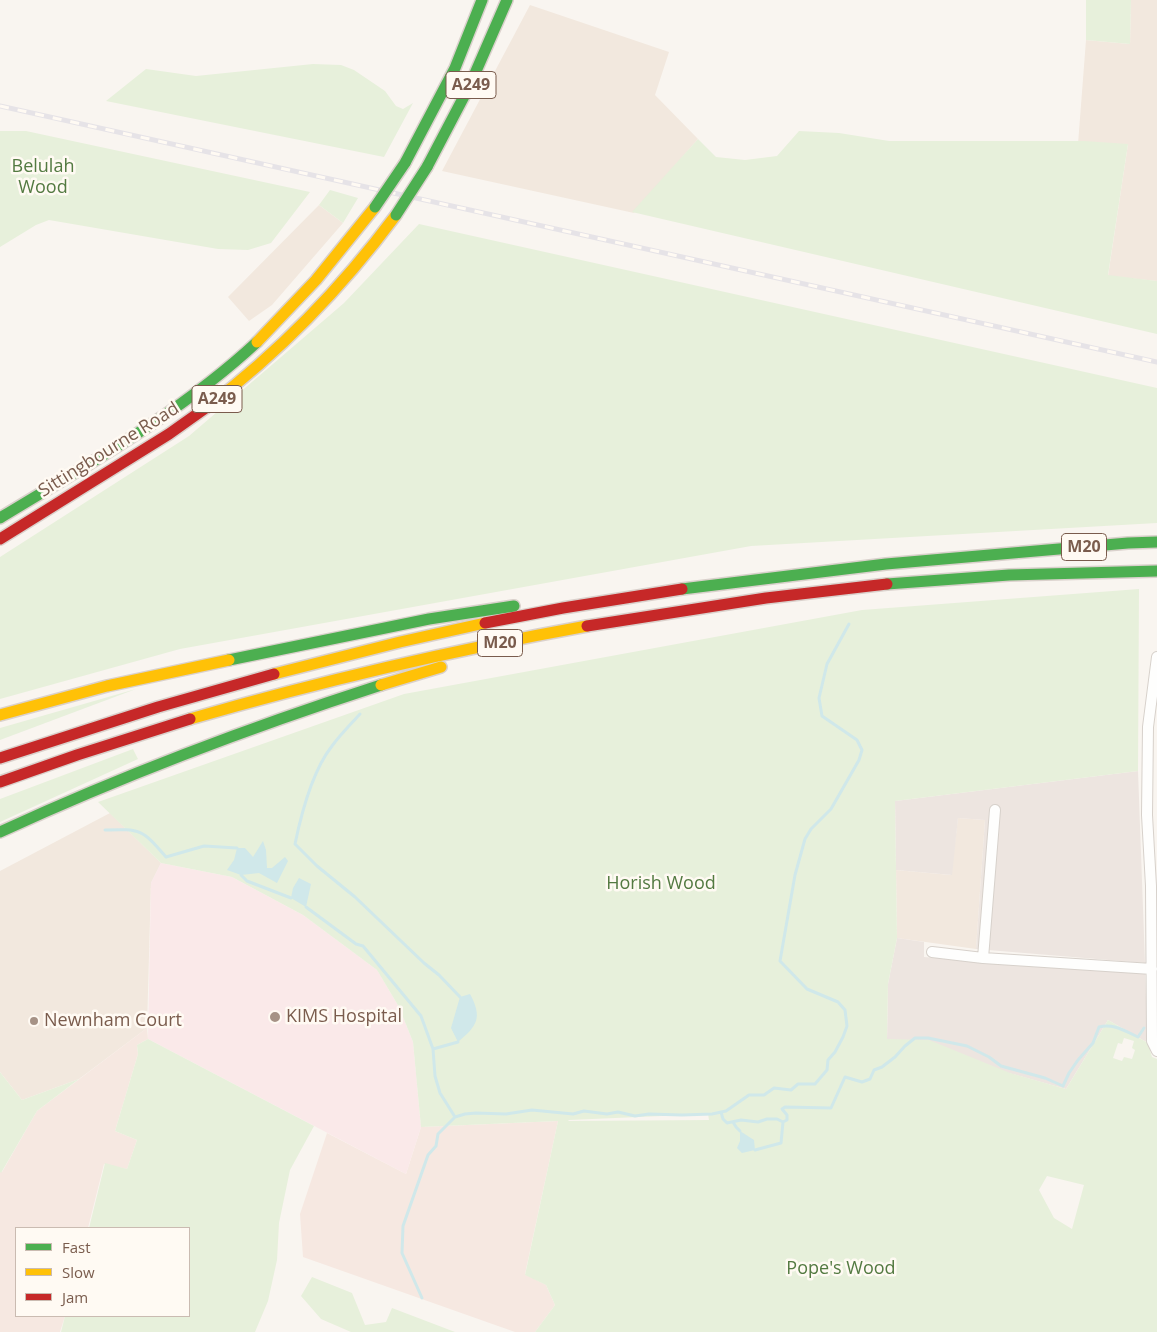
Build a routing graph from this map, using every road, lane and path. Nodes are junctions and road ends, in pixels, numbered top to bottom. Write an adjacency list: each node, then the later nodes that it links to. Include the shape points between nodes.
1 (482, 0): 3 (highway, Sittingbourne Road / A249, bridge, via 455,68 405,163 344,248 304,296 254,344 176,407)
2 (507, 0): 4 (highway, Sittingbourne Road / A249, bridge, via 476,76 427,167 380,237 330,298 254,370 199,413)
3 (0, 518)
4 (0, 539)
5 (1157, 542): 7 (highway, M20, via 933,560 742,580)
6 (1157, 571): 8 (highway, M20, via 1006,576 818,591 591,624)
7 (603, 601): 10 (highway, M20, via 545,602 431,619 123,682); 11 (highway, M20, via 473,626 308,664 118,719)
8 (514, 640): 12 (highway, M20, via 402,664 249,703 94,749); 14 (highway, M20, via 454,663 327,701 194,748)
9 (1157, 657): 17 (street, via 1148,727)
10 (0, 715)
11 (0, 758)
12 (0, 782)
13 (995, 810): 16 (street)
14 (0, 832)
15 (932, 952): 16 (street)
16 (983, 958): 17 (street)
17 (1152, 969): 18 (street, via 1152,1041)
18 (1157, 1051)

